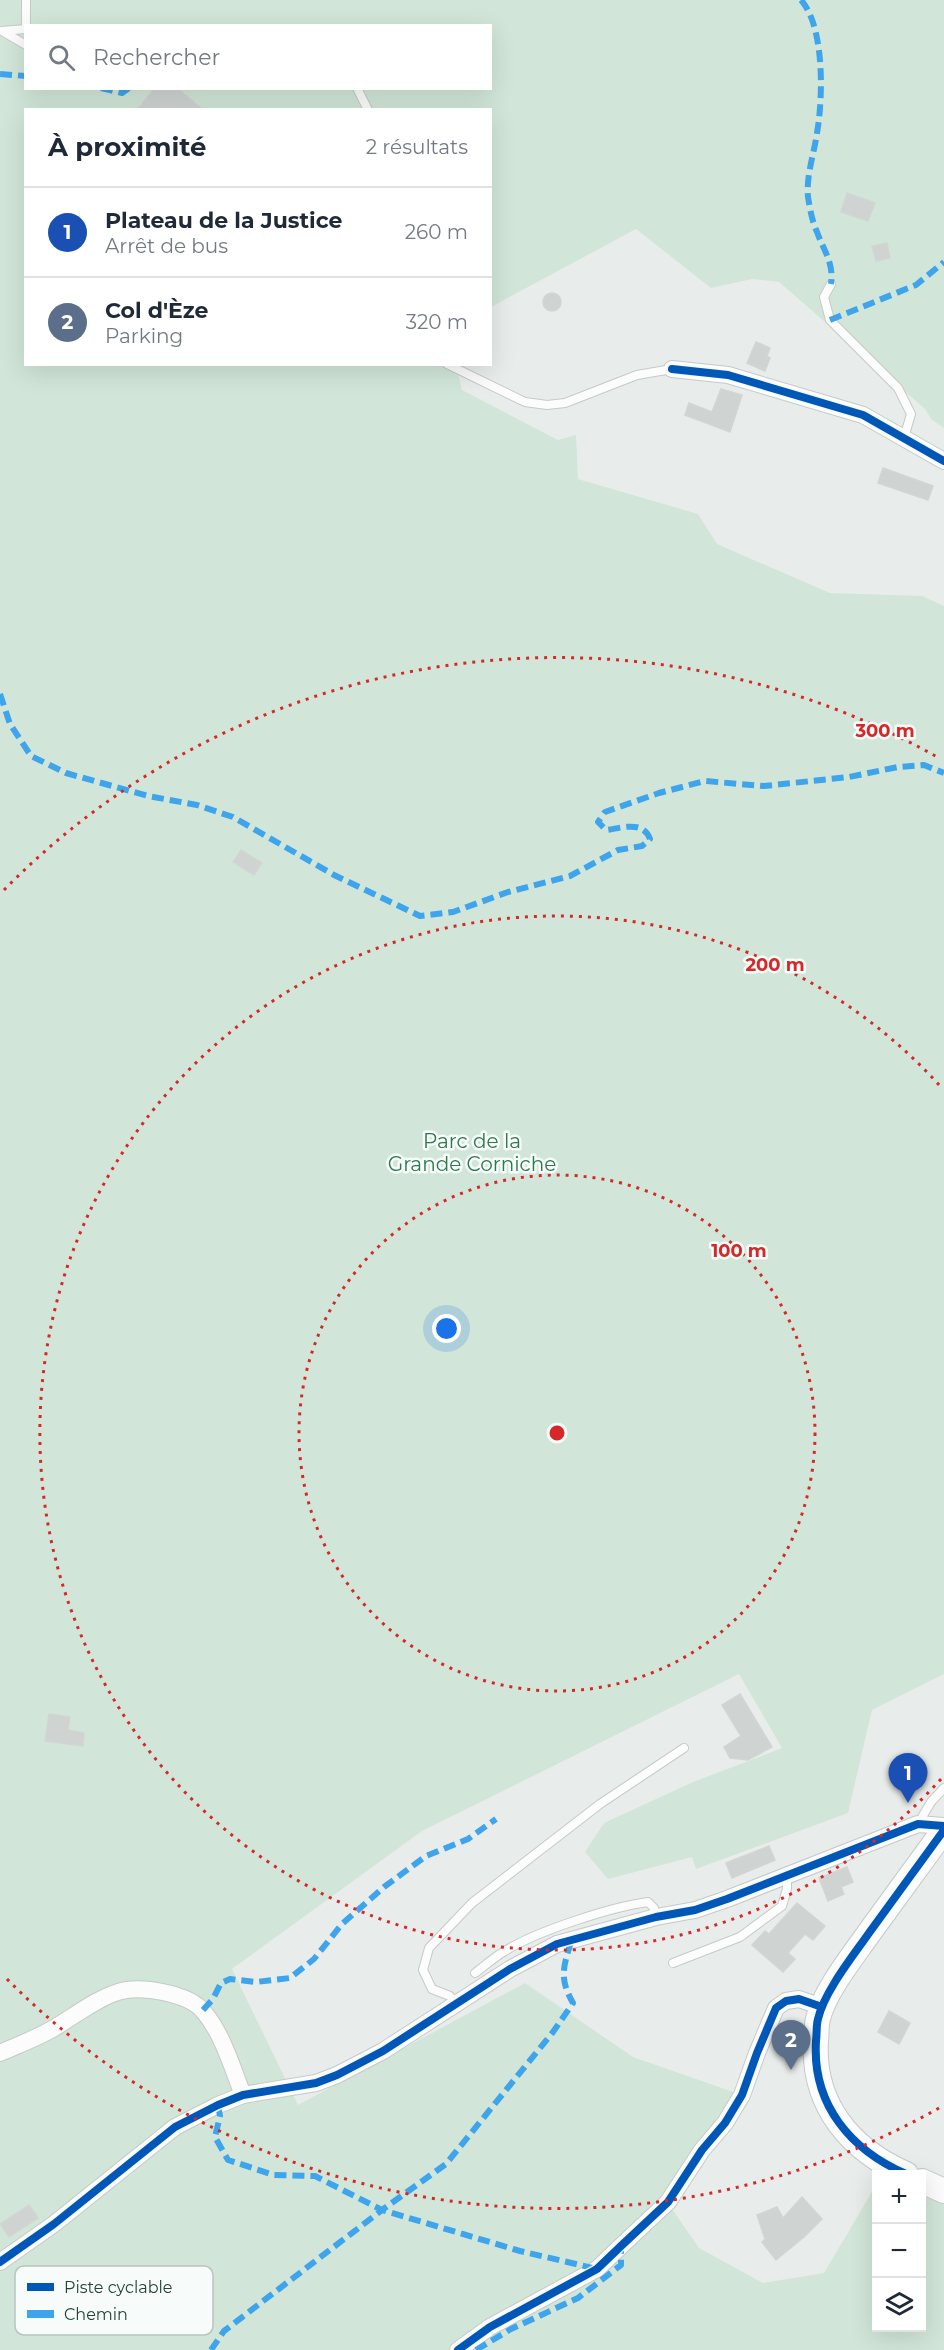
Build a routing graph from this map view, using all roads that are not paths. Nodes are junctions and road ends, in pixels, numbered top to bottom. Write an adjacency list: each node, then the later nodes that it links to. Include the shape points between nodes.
1 (26, 0): 2 (lane)
2 (26, 24)
3 (24, 27): 4 (lane)
4 (1, 31): 5 (lane)
5 (24, 44)
6 (358, 90): 7 (lane)
7 (367, 108)
8 (831, 284): 11 (lane, via 824,297 830,320 898,388 911,414)
9 (451, 366): 10 (lane, via 525,402 547,405 565,403 637,375)
10 (672, 369): 11 (street, via 728,375 863,415)
11 (904, 438): 12 (street)
12 (944, 461)
13 (684, 1748): 21 (lane, via 600,1804 472,1903 429,1947 423,1970 432,1989 450,1996)
14 (944, 1788): 15 (lane)
15 (918, 1824): 16 (street); 17 (street)
16 (944, 1828): 22 (main road, via 846,1965)
17 (787, 1876): 18 (street, via 695,1910); 19 (lane, via 782,1906 740,1936)
18 (656, 1917): 20 (lane, via 648,1902 630,1904 538,1935 506,1950); 21 (street, via 557,1944)
19 (673, 1963)
20 (475, 1973)
21 (455, 2004): 24 (street, via 383,2051 337,2075 316,2083)
22 (822, 2007): 25 (main road, via 815,2058 818,2081 838,2124 855,2142); 29 (street, via 799,1999 776,2008 742,2096 725,2123 668,2202 613,2254 597,2269 490,2327)
23 (0, 2053): 24 (street, via 118,1992 137,1989 171,1994 202,2010 215,2027)
24 (243, 2095): 28 (street, via 176,2127)
25 (896, 2170)
26 (926, 2183): 27 (main road)
27 (944, 2191)
28 (0, 2262)
29 (458, 2350)

